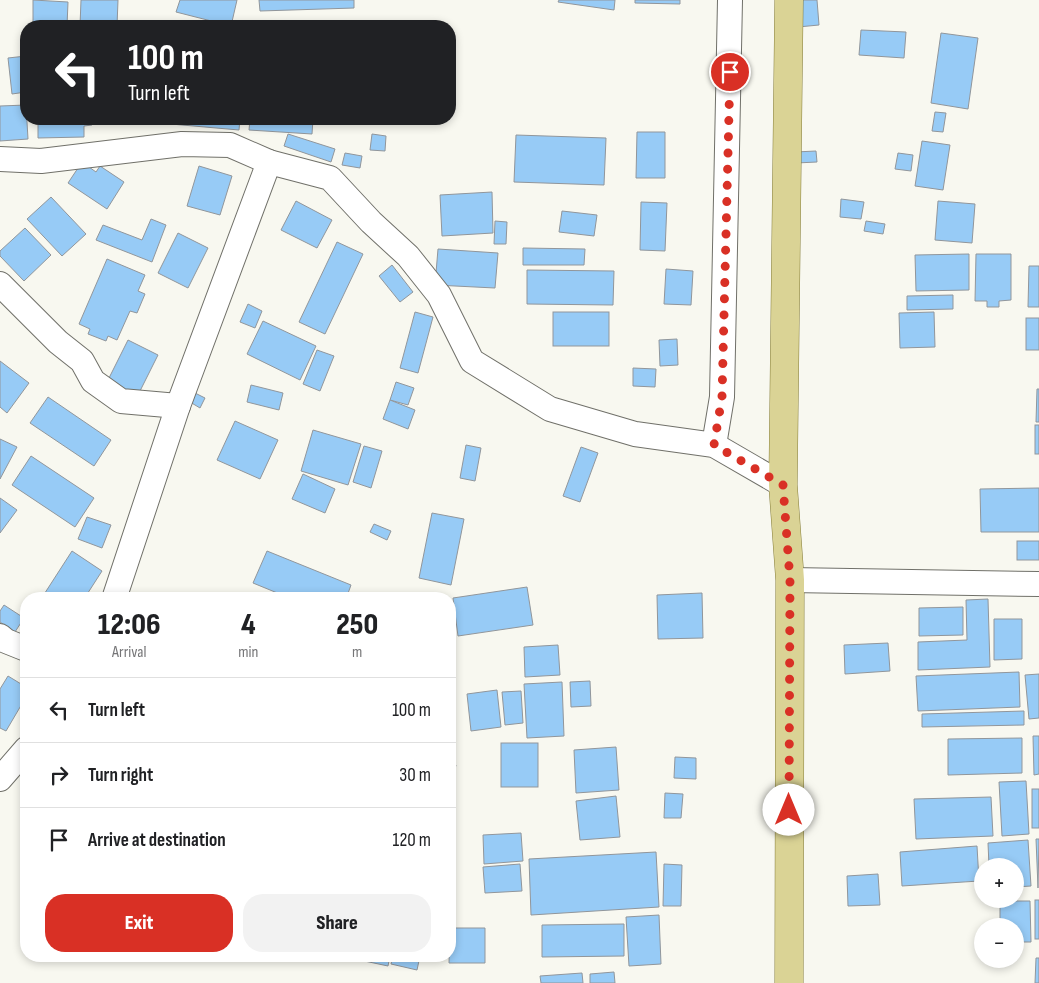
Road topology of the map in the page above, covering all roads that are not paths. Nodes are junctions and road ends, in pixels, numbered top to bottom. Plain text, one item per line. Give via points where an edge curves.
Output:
1 (730, 0) edge
2 (789, 0) edge
3 (0, 159) edge
4 (269, 162) junction
5 (0, 284) edge
6 (178, 406) junction
7 (714, 445) junction
8 (783, 485) junction
9 (790, 580) junction
10 (1039, 584) edge
11 (116, 592) edge
12 (0, 636) edge
13 (20, 647) edge
14 (20, 756) edge
15 (0, 779) edge
16 (789, 983) edge

1 - 7 street via 722,397
2 - 8 main road
3 - 4 street via 41,161 182,144 230,145
4 - 6 street
4 - 7 street via 330,178 413,262 439,296 472,361 550,409 635,434
5 - 6 street via 58,342 82,361 93,381 114,396 121,400
6 - 11 street
7 - 8 street
8 - 9 main road
9 - 10 street
9 - 16 main road
12 - 13 street
14 - 15 street

